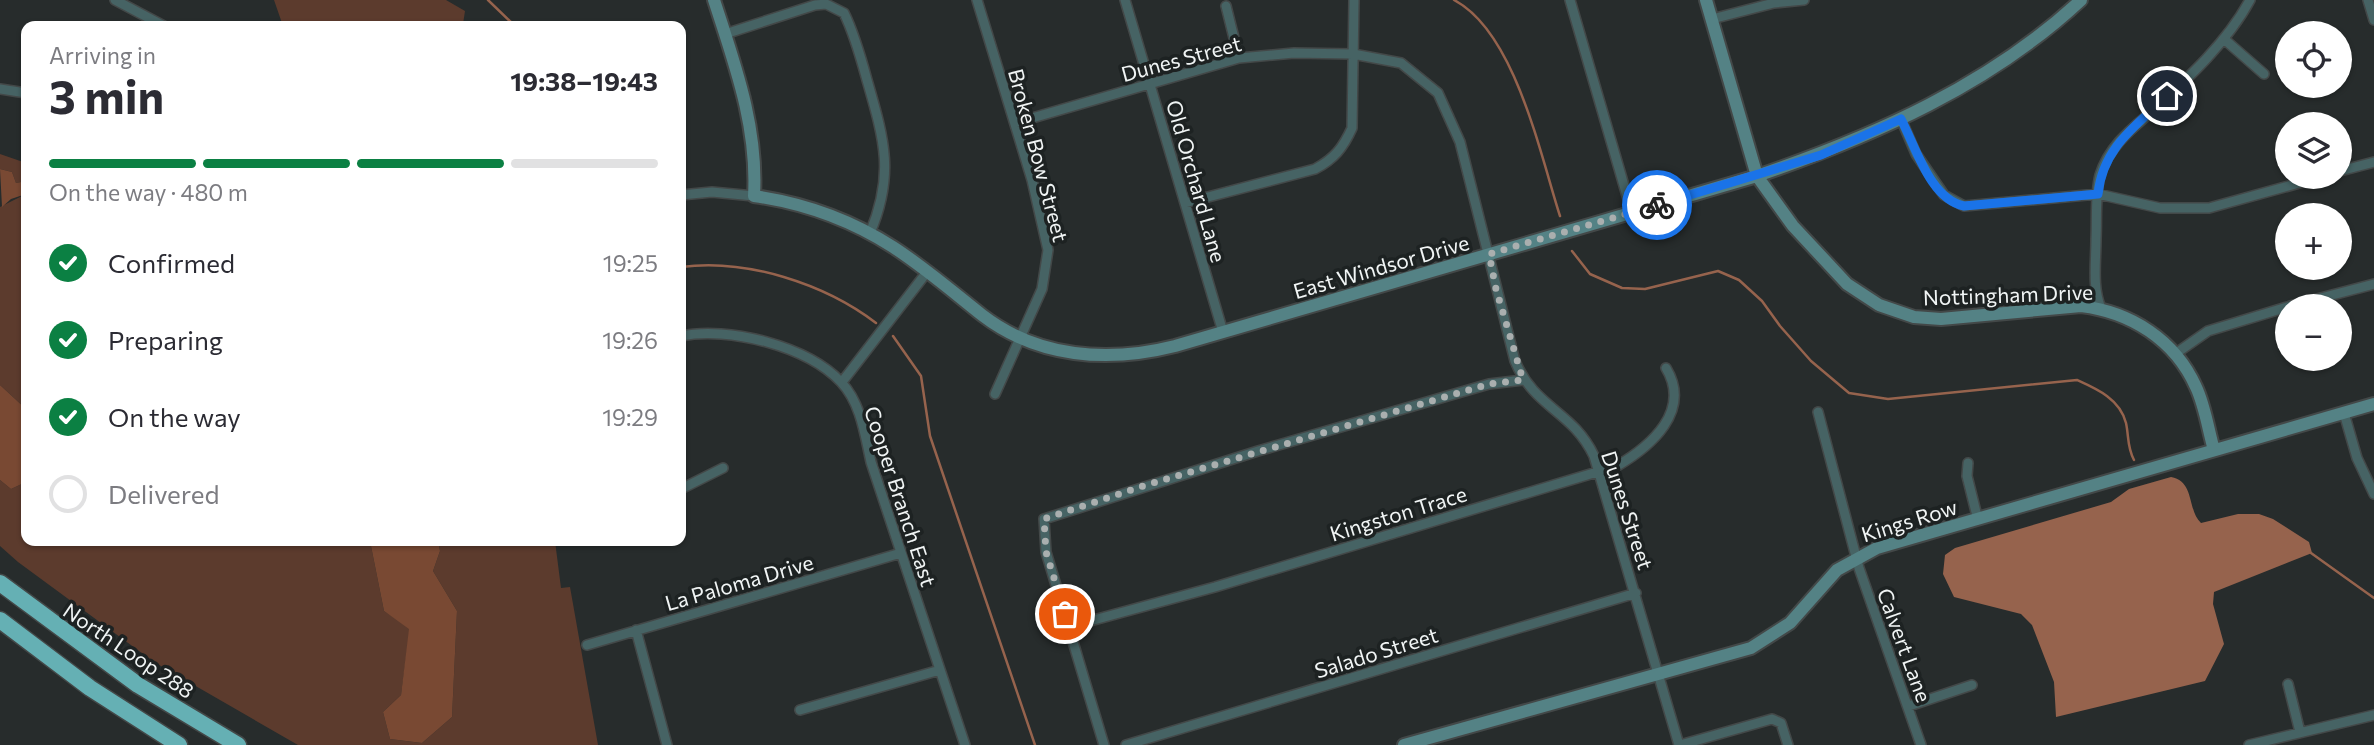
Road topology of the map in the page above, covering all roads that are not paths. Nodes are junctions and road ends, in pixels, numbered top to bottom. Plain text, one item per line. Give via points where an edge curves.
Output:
1 (115, 0) edge
2 (714, 0) edge
3 (977, 0) edge
4 (1125, 0) edge
5 (1570, 0) edge
6 (1706, 0) edge
7 (1804, 0) edge
8 (2081, 0) edge
9 (2250, 0) edge
10 (2368, 0) edge
11 (1353, 1) edge
12 (1226, 6) dead end
13 (1712, 19) junction
14 (2374, 20) edge
15 (155, 21) edge
16 (725, 34) junction
17 (2224, 39) junction
18 (1353, 54) junction
19 (1239, 58) junction
20 (2264, 74) dead end
21 (1150, 83) junction
22 (0, 89) edge
23 (21, 92) edge
24 (1901, 119) junction
25 (1015, 123) junction
26 (2374, 162) edge
27 (2352, 168) edge
28 (1758, 176) junction
29 (2278, 189) edge
30 (2098, 194) junction
31 (686, 195) edge
32 (754, 196) junction
33 (1185, 203) junction
34 (1632, 213) junction
35 (870, 233) junction
36 (1489, 254) junction
37 (927, 272) junction
38 (2374, 284) edge
39 (2337, 294) edge
40 (2101, 308) junction
41 (2275, 311) edge
42 (1223, 332) junction
43 (686, 336) edge
44 (1021, 338) junction
45 (2175, 354) junction
46 (1666, 368) dead end
47 (1523, 380) junction
48 (842, 383) junction
49 (995, 394) dead end
50 (2374, 404) edge
51 (1818, 412) dead end
52 (2344, 412) junction
53 (2214, 450) junction
54 (1968, 463) dead end
55 (723, 468) dead end
56 (1600, 472) junction
57 (686, 486) edge
58 (2374, 494) edge
59 (1978, 520) junction
60 (901, 552) junction
61 (1857, 556) junction
62 (0, 583) edge
63 (1636, 593) junction
64 (0, 620) edge
65 (1069, 627) junction
66 (636, 630) junction
67 (587, 645) dead end
68 (940, 670) junction
69 (1658, 672) junction
70 (2288, 684) dead end
71 (1972, 685) dead end
72 (1909, 706) junction
73 (800, 710) dead end
74 (2374, 715) edge
75 (2300, 732) junction
76 (179, 745) edge
77 (239, 745) edge
78 (667, 745) edge
79 (965, 745) edge
80 (1104, 745) edge
81 (1126, 745) edge
82 (1404, 745) edge
83 (1680, 745) edge
84 (1788, 745) edge
85 (1921, 745) edge
86 (2249, 745) edge

1 - 15 street
2 - 16 street
3 - 25 street, Broken Bow Street
4 - 21 street, Old Orchard Lane
5 - 34 street
6 - 13 street, Nottingham Drive
7 - 13 street
8 - 24 street, East Windsor Drive via 2002,62
9 - 17 street
10 - 14 street
11 - 18 street
12 - 19 street
13 - 28 street, Nottingham Drive
16 - 32 street via 750,121
16 - 35 street via 815,5 826,4 844,13 887,156 883,196
17 - 20 street
17 - 30 street via 2117,143 2100,177
18 - 19 street, Dunes Street
18 - 33 street via 1352,128 1344,147 1330,160 1315,169
18 - 36 street, Dunes Street via 1401,62 1438,93 1460,142
19 - 21 street, Dunes Street
21 - 25 street, Dunes Street
21 - 33 street, Old Orchard Lane
22 - 23 street
24 - 28 street, East Windsor Drive via 1821,155
24 - 30 street via 1916,154 1944,195 1956,204
25 - 44 street, Broken Bow Street via 1048,250 1042,289
26 - 27 street
28 - 34 street, East Windsor Drive
28 - 40 street, Nottingham Drive via 1793,226 1847,284 1899,313 1941,319
29 - 30 street via 2209,208 2160,208
30 - 40 street via 2096,296
31 - 32 street, East Windsor Drive
32 - 35 street, East Windsor Drive via 798,204
33 - 42 street, Old Orchard Lane
34 - 36 street, East Windsor Drive
35 - 37 street, East Windsor Drive
36 - 42 street, East Windsor Drive
36 - 47 street, Dunes Street
37 - 44 street, East Windsor Drive via 983,316
37 - 48 street
38 - 39 street
40 - 45 street, Nottingham Drive via 2134,320
41 - 45 street via 2208,331
42 - 44 street, East Windsor Drive via 1124,356 1061,351
43 - 48 street, Cooper Branch East via 717,333 776,345 813,362
44 - 49 street, Broken Bow Street
45 - 53 street, Nottingham Drive via 2197,389
46 - 56 street, Kingston Trace via 1672,378 1674,402 1666,424 1632,459
47 - 56 street, Dunes Street via 1541,401 1573,423 1587,441
47 - 65 street via 1489,384 1044,519 1046,552
48 - 60 street, Cooper Branch East via 862,421
50 - 52 street, Kings Row
51 - 61 street, Calvert Lane
52 - 53 street, Kings Row
52 - 58 street via 2357,458
53 - 59 street, Kings Row
54 - 59 street
55 - 57 street
56 - 63 street, Dunes Street
56 - 65 street, Kingston Trace
59 - 61 street, Kings Row
60 - 66 street, La Paloma Drive
60 - 68 street, Cooper Branch East
61 - 69 street, Kings Row via 1829,576 1794,619 1767,640
61 - 72 street, Calvert Lane
62 - 77 highway, North Loop 288 via 138,685
63 - 69 street, Dunes Street
63 - 81 street, Salado Street
64 - 76 highway via 90,688
65 - 80 street
66 - 67 street, La Paloma Drive
66 - 78 street
68 - 73 street
68 - 79 street, Cooper Branch East
69 - 82 street, Kings Row
69 - 83 street, Dunes Street
70 - 75 street
71 - 72 street
72 - 85 street, Calvert Lane
74 - 75 street
75 - 86 street
83 - 84 street via 1768,719 1779,720

